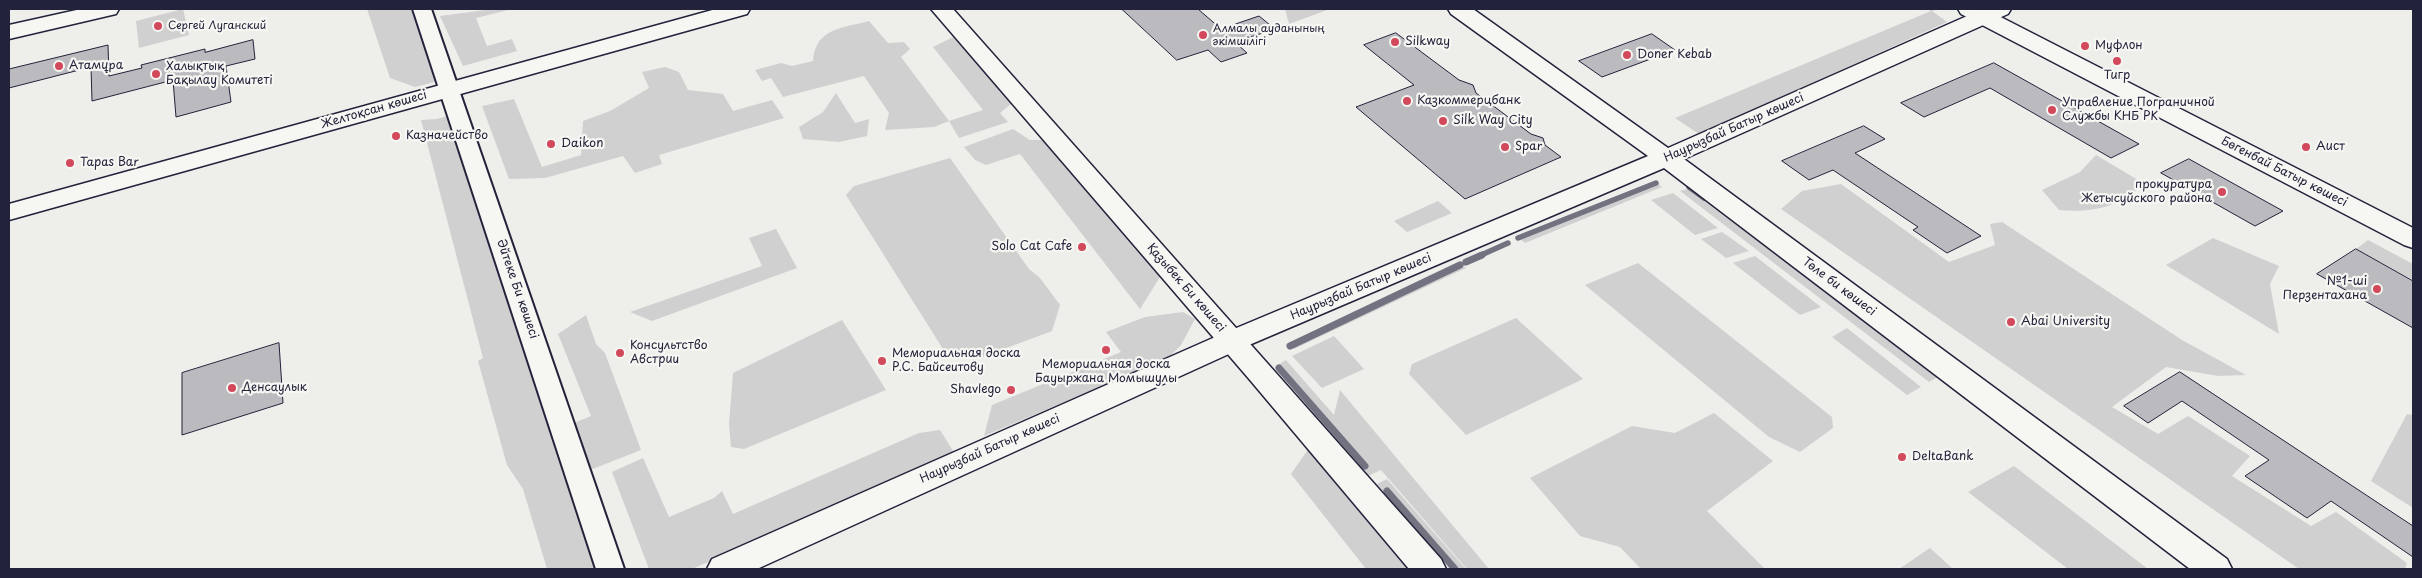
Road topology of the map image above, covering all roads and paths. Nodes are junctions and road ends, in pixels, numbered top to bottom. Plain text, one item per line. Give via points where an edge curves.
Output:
1 (108, 9) edge
2 (422, 9) edge
3 (739, 9) edge
4 (942, 9) edge
5 (1459, 9) edge
6 (1984, 11) edge
7 (9, 32) edge
8 (449, 89) junction
9 (1666, 158) junction
10 (9, 212) edge
11 (2413, 239) edge
12 (1232, 341) junction
13 (610, 569) edge
14 (724, 569) edge
15 (1429, 569) edge
16 (2215, 569) edge

1 - 7 main road
2 - 8 street, Әйтеке Би көшесі
3 - 8 main road, Желтоқсан көшесі
4 - 12 main road, Қазыбек Би көшесі
5 - 9 main road, Төле би көшесі
6 - 9 main road, Наурызбай Батыр көшесі
6 - 11 main road, Бөгенбай Батыр көшесі
8 - 10 main road, Желтоқсан көшесі
8 - 13 street, Әйтеке Би көшесі
9 - 12 main road, Наурызбай Батыр көшесі
9 - 16 main road, Төле би көшесі
12 - 14 main road, Наурызбай Батыр көшесі
12 - 15 main road, Қазыбек Би көшесі

